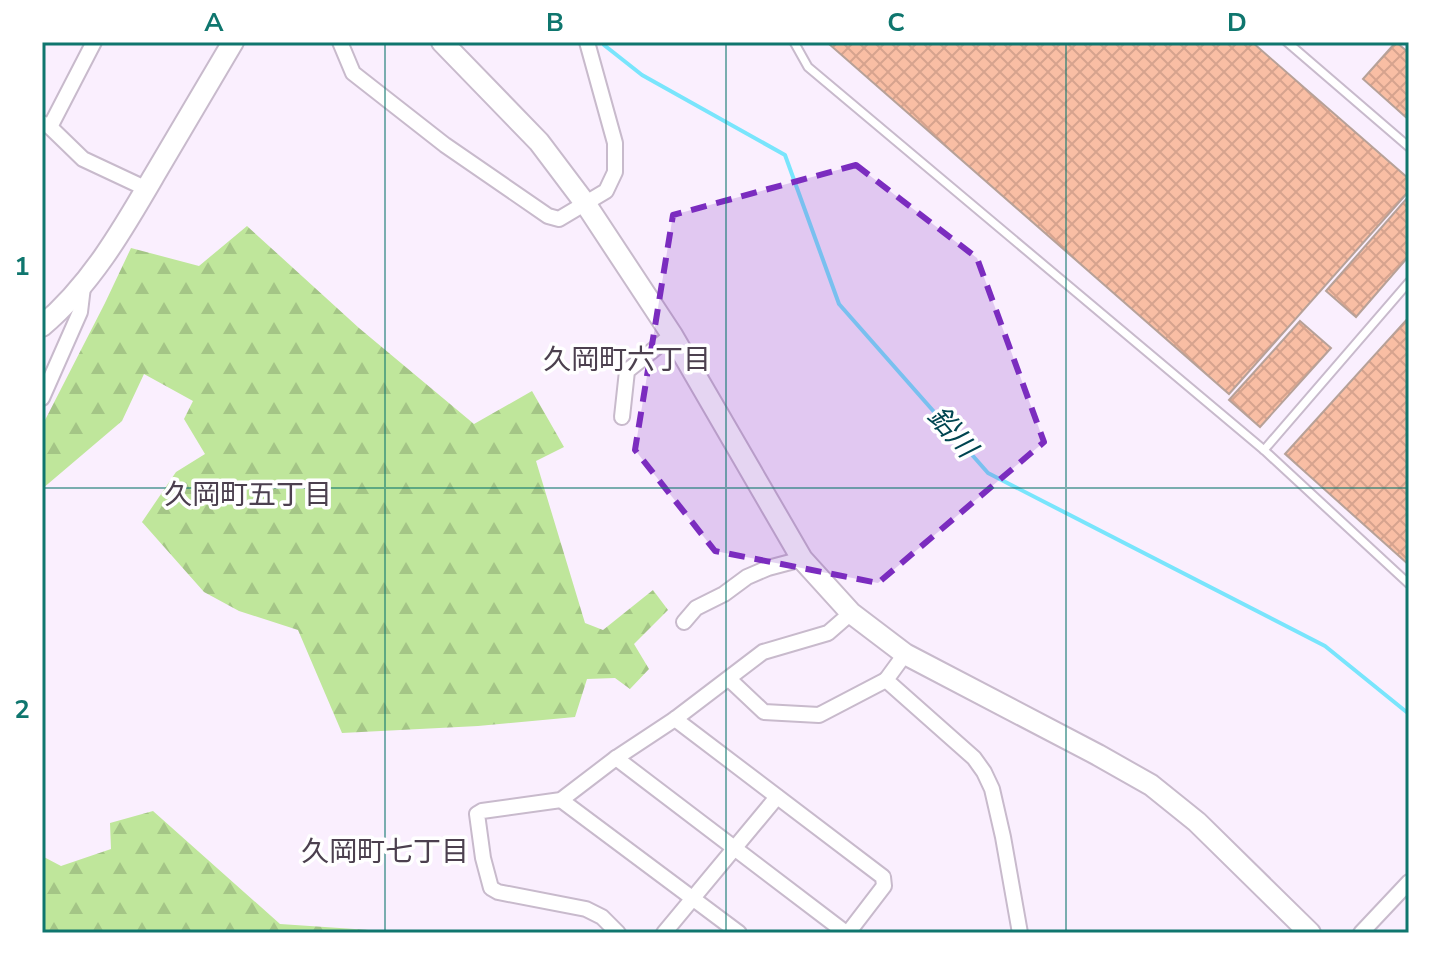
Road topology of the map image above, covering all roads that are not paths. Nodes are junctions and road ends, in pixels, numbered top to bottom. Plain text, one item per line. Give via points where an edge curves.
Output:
1 (94, 42) edge
2 (233, 42) edge
3 (340, 42) edge
4 (442, 42) edge
5 (587, 42) edge
6 (794, 42) edge
7 (1287, 42) edge
8 (46, 125) edge
9 (1409, 147) edge
10 (147, 189) junction
11 (585, 203) junction
12 (1409, 282) edge
13 (83, 287) junction
14 (42, 326) edge
15 (672, 335) junction
16 (42, 398) edge
17 (622, 417) dead end
18 (1264, 450) junction
19 (802, 559) junction
20 (1409, 584) edge
21 (851, 613) junction
22 (684, 622) dead end
23 (905, 654) junction
24 (729, 679) junction
25 (886, 680) junction
26 (675, 719) junction
27 (616, 758) junction
28 (777, 797) junction
29 (561, 800) junction
30 (734, 847) junction
31 (1409, 882) edge
32 (693, 899) junction
33 (618, 933) edge
34 (664, 933) edge
35 (739, 933) edge
36 (847, 933) edge
37 (1020, 933) edge
38 (1310, 933) edge
39 (1361, 933) edge

1 - 8 street
2 - 10 street
3 - 11 street via 353,73 548,216 559,219
4 - 11 street via 539,142
5 - 11 street via 615,143 615,172 606,191
6 - 18 lane via 808,67
7 - 9 lane
8 - 10 street via 83,159
10 - 13 street
11 - 15 street
12 - 18 lane
13 - 14 street
13 - 16 street via 80,312
15 - 17 street via 627,371
15 - 19 street
18 - 20 lane
19 - 21 street
19 - 22 street via 747,577 696,608
21 - 23 street
21 - 24 street via 828,633 763,652
23 - 25 street
23 - 38 street via 1151,785 1197,822
24 - 25 street via 764,712 819,715
24 - 26 street
25 - 37 street via 984,772 992,789
26 - 27 street
26 - 28 street
27 - 29 street
27 - 30 street
28 - 30 street
28 - 36 street via 883,877 884,886
29 - 32 street
29 - 33 street via 477,814 491,888 586,909
30 - 32 street
30 - 36 street
31 - 39 street
32 - 34 street
32 - 35 street

